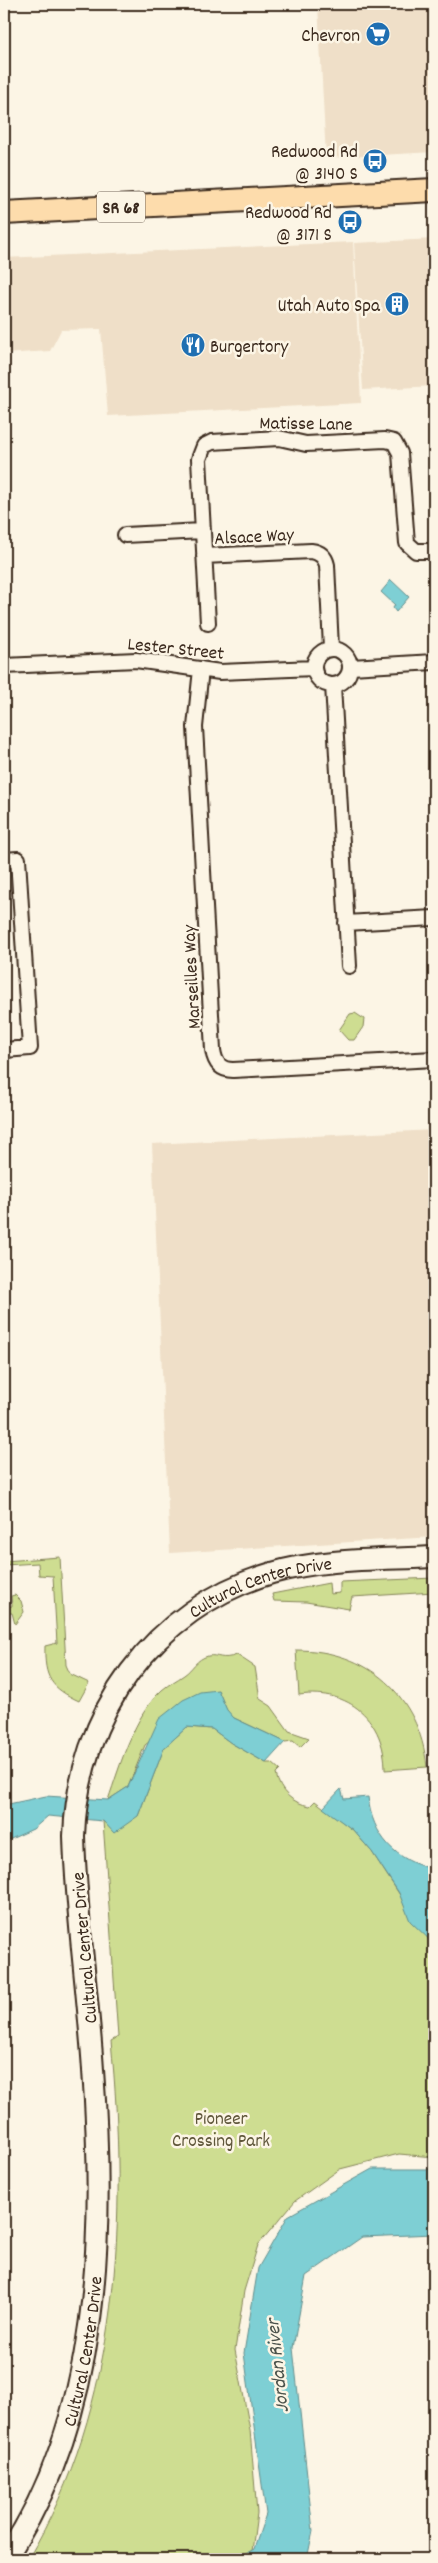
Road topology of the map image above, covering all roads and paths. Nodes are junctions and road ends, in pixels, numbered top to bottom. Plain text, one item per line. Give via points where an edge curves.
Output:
1 (434, 190) edge
2 (4, 213) edge
3 (204, 446) joint
4 (202, 531) junction
5 (125, 535) dead end
6 (434, 551) edge
7 (204, 556) junction
8 (208, 623) dead end
9 (331, 648) junction
10 (434, 662) edge
11 (4, 666) edge
12 (351, 666) junction
13 (314, 668) junction
14 (201, 669) junction
15 (333, 685) junction
16 (4, 860) edge
17 (434, 918) edge
18 (346, 923) junction
19 (349, 966) dead end
20 (4, 1050) edge
21 (434, 1059) edge
22 (434, 1557) edge
23 (5, 2559) edge

1 - 2 main road, SR 68
3 - 4 street, Alsace Way via 198,459
3 - 6 street, Matisse Lane via 217,441 276,438 306,444 394,442 400,453 408,543 416,551
4 - 5 street
4 - 7 street, Alsace Way
7 - 8 street
7 - 9 street, Alsace Way via 319,553 326,565
9 - 12 street via 343,651
9 - 13 street via 317,657
10 - 12 street
11 - 14 street, Lester Street via 136,660
12 - 15 street via 348,677
13 - 14 street, Lester Street via 237,672
13 - 15 street via 323,682
14 - 21 street, Marseilles Way via 195,727 212,1040 216,1061 223,1068 233,1070
15 - 18 street
16 - 20 street via 18,860 30,1048
17 - 18 street
18 - 19 street
22 - 23 street, Cultural Center Drive via 296,1567 249,1581 194,1611 144,1654 113,1696 100,1721 87,1753 75,1819 75,1862 97,2148 93,2284 85,2351 70,2414 37,2503

